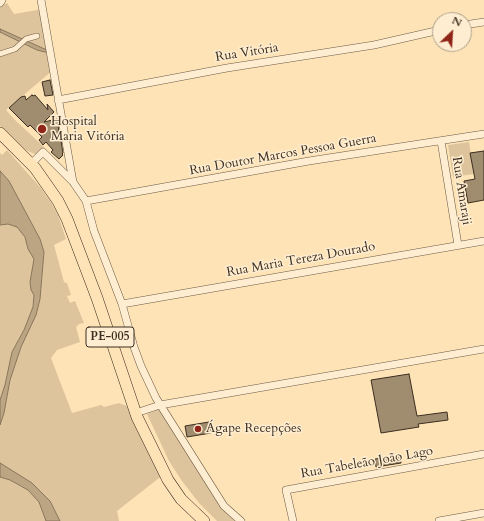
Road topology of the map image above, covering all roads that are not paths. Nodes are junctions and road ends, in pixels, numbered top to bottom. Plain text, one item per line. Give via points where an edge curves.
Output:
1 (2, 0) edge
2 (41, 0) edge
3 (0, 3) edge
4 (484, 22) edge
5 (472, 24) edge
6 (432, 32) edge
7 (47, 34) junction
8 (0, 54) edge
9 (58, 100) junction
10 (0, 133) edge
11 (484, 134) edge
12 (441, 141) junction
13 (31, 164) junction
14 (73, 182) junction
15 (86, 201) junction
16 (484, 241) edge
17 (458, 245) junction
18 (122, 304) junction
19 (484, 348) edge
20 (160, 405) junction
21 (136, 413) junction
22 (484, 454) edge
23 (484, 513) edge
24 (204, 521) edge
25 (241, 521) edge
26 (293, 521) edge
27 (439, 521) edge

1 - 3 street
2 - 7 street
4 - 5 street
6 - 9 street, Rua Vitória via 374,45 228,68
7 - 8 street via 26,38 15,49
7 - 9 street
9 - 14 street
10 - 13 main road, PE-005
11 - 12 street, Rua Doutor Marcos Pessoa Guerra
12 - 15 street, Rua Doutor Marcos Pessoa Guerra via 309,161
12 - 17 street, Rua Amaraji
13 - 14 street via 43,152
13 - 21 main road, PE-005 via 47,184 67,219
14 - 15 street
15 - 18 street via 94,231
16 - 17 street, Rua Maria Tereza Dourado
17 - 18 street, Rua Maria Tereza Dourado
18 - 20 street via 141,366
19 - 20 street
20 - 21 street
20 - 25 street via 224,506
21 - 24 main road, PE-005 via 168,480 181,498
22 - 26 street, Rua Tabeleão João Lago via 286,490
23 - 27 street

